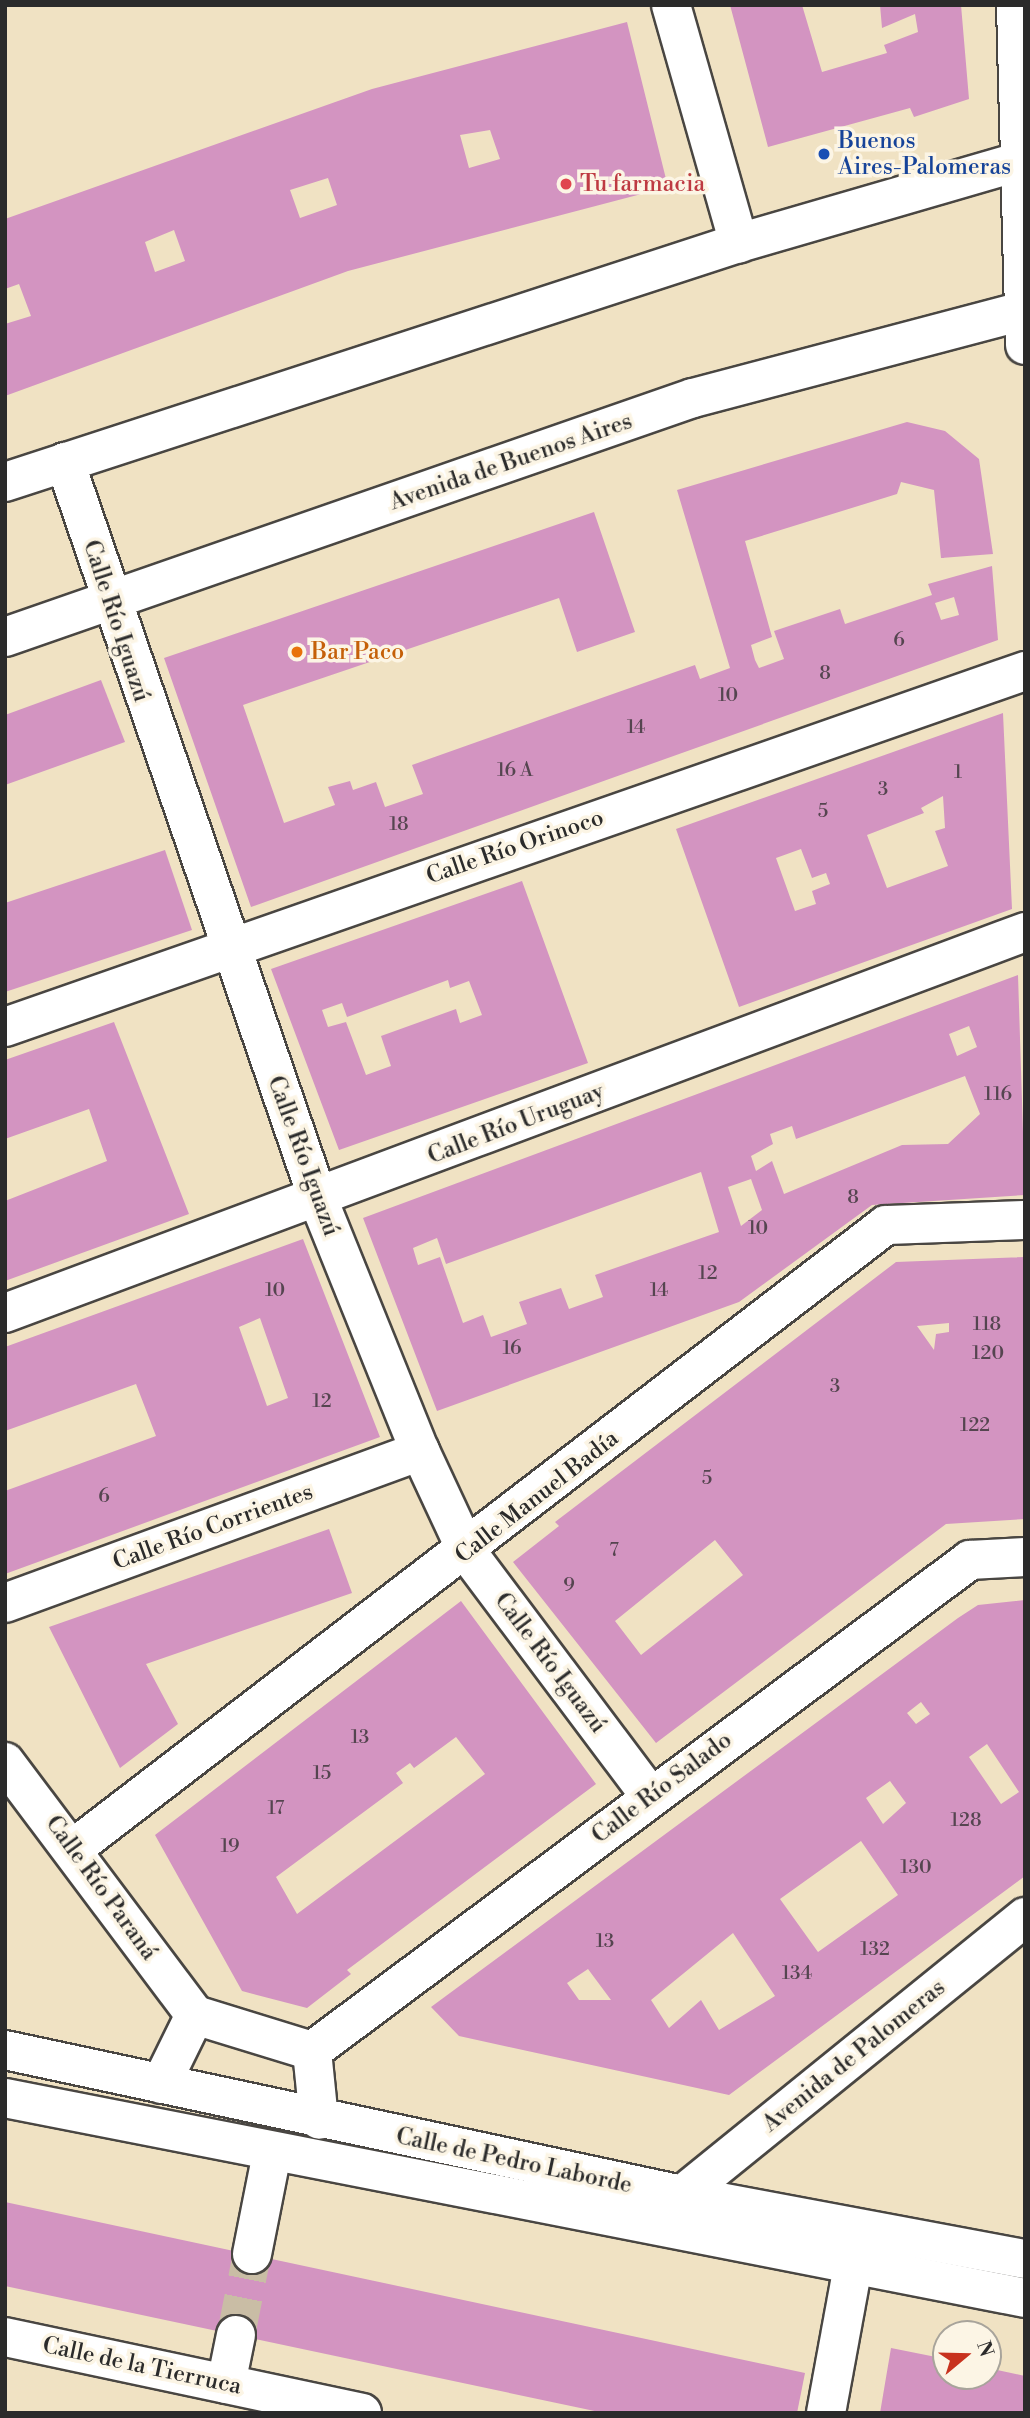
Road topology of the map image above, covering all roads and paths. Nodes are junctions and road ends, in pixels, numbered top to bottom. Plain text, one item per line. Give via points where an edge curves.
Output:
1 (671, 5) edge
2 (1016, 5) edge
3 (1021, 161) edge
4 (739, 243) junction
5 (1024, 322) edge
6 (65, 462) junction
7 (5, 482) edge
8 (109, 603) junction
9 (5, 637) edge
10 (1025, 671) edge
11 (1025, 932) edge
12 (227, 947) junction
13 (5, 1027) edge
14 (318, 1199) junction
15 (1025, 1220) edge
16 (5, 1313) edge
17 (420, 1451) junction
18 (467, 1552) junction
19 (1025, 1558) edge
20 (5, 1603) edge
21 (5, 1762) edge
22 (650, 1796) junction
23 (74, 1848) junction
24 (1025, 1917) edge
25 (195, 2015) junction
26 (5, 2050) edge
27 (312, 2051) junction
28 (161, 2084) junction
29 (5, 2098) edge
30 (319, 2120) junction
31 (272, 2153) junction
32 (682, 2195) junction
33 (252, 2254) tunnel mouth
34 (1025, 2259) edge
35 (853, 2266) junction
36 (1025, 2298) edge
37 (236, 2335) tunnel mouth
38 (5, 2336) edge
39 (226, 2384) junction
40 (362, 2413) edge
41 (826, 2413) edge

1 - 4 street
2 - 3 street
3 - 4 street
3 - 5 street
4 - 6 street
5 - 8 street, Avenida de Buenos Aires via 693,398
6 - 7 street
6 - 8 street, Calle Río Iguazú
8 - 9 street, Avenida de Buenos Aires
8 - 12 street, Calle Río Iguazú
10 - 12 street, Calle Río Orinoco
11 - 14 street, Calle Río Uruguay
12 - 13 street, Calle Río Orinoco
12 - 14 street, Calle Río Iguazú
14 - 16 street, Calle Río Uruguay
14 - 17 street, Calle Río Iguazú
15 - 18 street, Calle Manuel Badía via 886,1225
17 - 18 street, Calle Río Iguazú
17 - 20 street, Calle Río Corrientes
18 - 22 street, Calle Río Iguazú
18 - 23 street, Calle Manuel Badía
19 - 22 street, Calle Río Salado via 970,1560
21 - 23 street, Calle Río Paraná
22 - 27 street, Calle Río Salado
23 - 25 street, Calle Río Paraná
24 - 32 street, Avenida de Palomeras
25 - 27 street
25 - 28 street
26 - 28 street, Calle de Pedro Laborde
27 - 30 street
28 - 30 street, Calle de Pedro Laborde
29 - 31 street, Calle de Pedro Laborde
30 - 32 street, Calle de Pedro Laborde
31 - 33 street
31 - 35 street, Calle de Pedro Laborde
32 - 34 street, Calle de Pedro Laborde
35 - 36 street, Calle de Pedro Laborde
35 - 41 street
37 - 39 street
38 - 39 street, Calle de la Tierruca
39 - 40 street, Calle de la Tierruca

